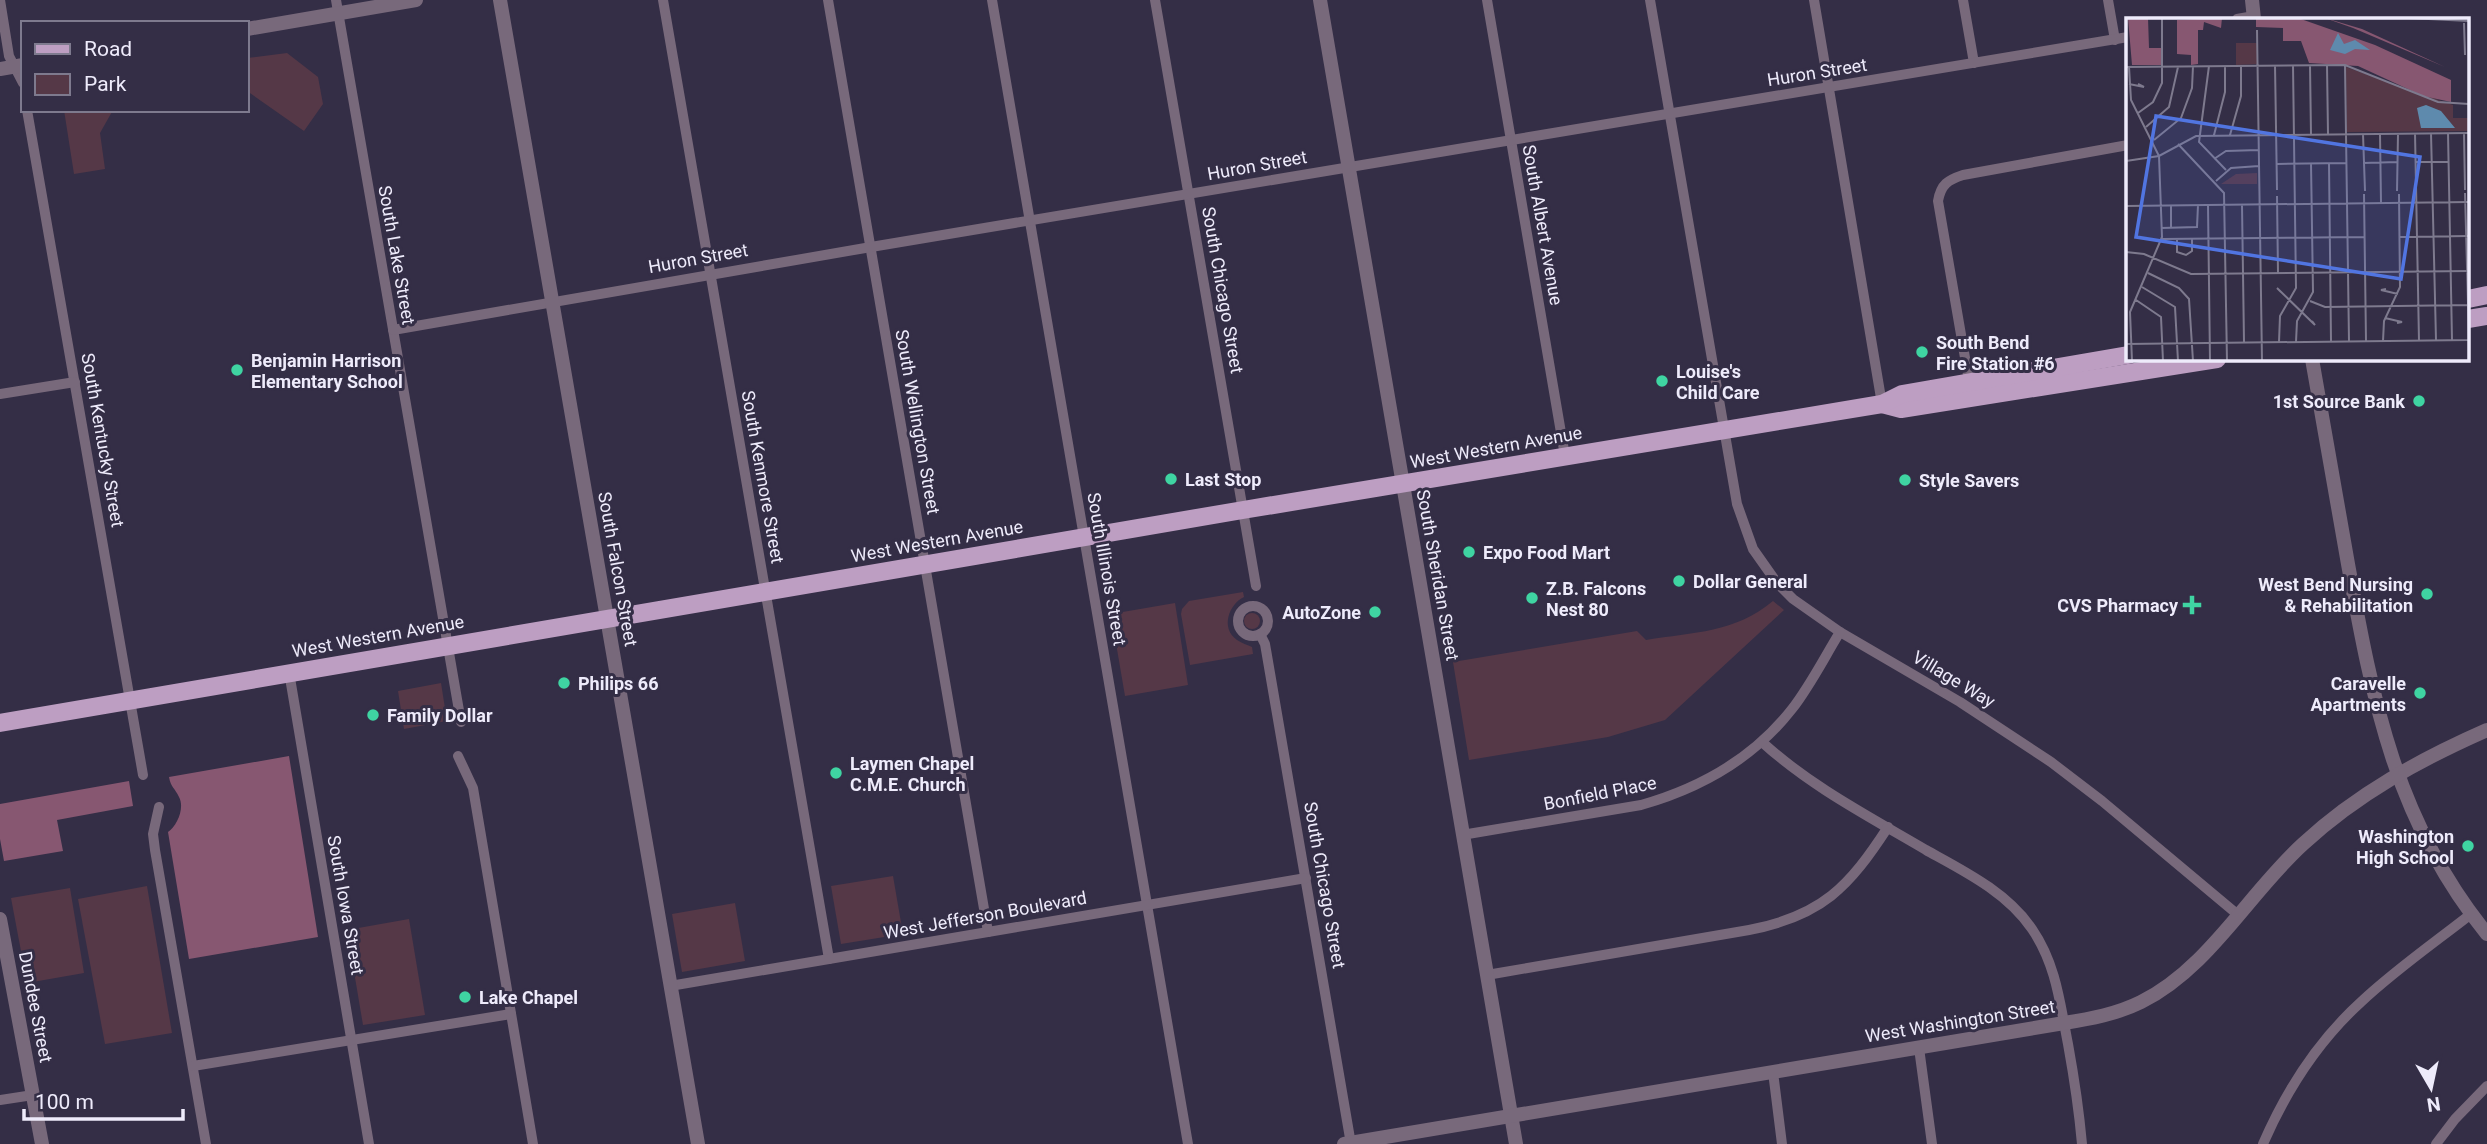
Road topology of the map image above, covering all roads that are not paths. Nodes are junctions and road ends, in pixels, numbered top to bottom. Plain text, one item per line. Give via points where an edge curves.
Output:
1 (1, 0) edge
2 (416, 0) edge
3 (500, 0) edge
4 (663, 0) edge
5 (828, 0) edge
6 (992, 0) edge
7 (1155, 0) edge
8 (1320, 0) edge
9 (1487, 0) edge
10 (1650, 0) edge
11 (1814, 0) edge
12 (1963, 0) edge
13 (2108, 0) edge
14 (2252, 0) edge
15 (337, 7) edge
16 (2254, 18) edge
17 (248, 29) edge
18 (2126, 37) edge
19 (2115, 40) junction
20 (1974, 63) junction
21 (19, 66) edge
22 (0, 69) edge
23 (1829, 88) junction
24 (27, 112) edge
25 (1669, 113) junction
26 (1511, 140) junction
27 (2126, 145) edge
28 (1348, 167) junction
29 (1189, 195) junction
30 (1029, 220) junction
31 (871, 247) junction
32 (711, 274) junction
33 (552, 301) junction
34 (393, 330) junction
35 (2126, 355) edge
36 (2211, 360) edge
37 (2312, 360) edge
38 (1969, 381) junction
39 (75, 382) junction
40 (0, 394) edge
41 (1882, 404) junction
42 (1723, 430) junction
43 (1565, 456) junction
44 (1403, 484) junction
45 (1243, 510) junction
46 (1084, 537) junction
47 (925, 564) junction
48 (1256, 586) dead end
49 (765, 591) junction
50 (607, 618) junction
51 (1840, 632) junction
52 (1260, 634) dead end
53 (447, 645) junction
54 (289, 673) junction
55 (130, 701) junction
56 (461, 722) dead end
57 (0, 723) edge
58 (2487, 730) edge
59 (1762, 742) junction
60 (458, 756) dead end
61 (143, 775) dead end
62 (2397, 775) junction
63 (159, 807) dead end
64 (1888, 827) junction
65 (1462, 835) junction
66 (1306, 878) junction
67 (1147, 905) junction
68 (2471, 914) junction
69 (2237, 915) junction
70 (0, 919) edge
71 (988, 932) junction
72 (2487, 934) edge
73 (828, 959) junction
74 (1487, 975) junction
75 (670, 986) junction
76 (511, 1014) junction
77 (2064, 1023) junction
78 (352, 1041) junction
79 (1919, 1048) junction
80 (193, 1066) junction
81 (1773, 1072) junction
82 (2487, 1086) edge
83 (33, 1095) junction
84 (0, 1101) edge
85 (1511, 1115) junction
86 (42, 1144) edge
87 (206, 1144) edge
88 (369, 1144) edge
89 (533, 1144) edge
90 (698, 1144) edge
91 (1188, 1144) edge
92 (1348, 1144) edge
93 (1516, 1144) edge
94 (1783, 1144) edge
95 (1932, 1144) edge
96 (2082, 1144) edge
97 (2263, 1144) edge
98 (2436, 1144) edge

1 - 21 street via 9,56
2 - 15 street
3 - 33 street, South Falcon Street
4 - 32 street, South Kenmore Street
5 - 31 street, South Wellington Street
6 - 30 street, South Illinois Street
7 - 29 street, South Chicago Street
8 - 28 street, South Sheridan Street
9 - 26 street, South Albert Avenue
10 - 25 street, Village Way
11 - 23 street
12 - 20 street
13 - 19 street
14 - 16 street
15 - 17 street
15 - 34 street, South Lake Street
18 - 19 street, Huron Street
19 - 20 street, Huron Street
20 - 23 street, Huron Street
21 - 22 street
23 - 25 street, Huron Street
23 - 41 street
24 - 39 street, South Kentucky Street
25 - 26 street, Huron Street
25 - 42 street, Village Way
26 - 28 street, Huron Street
26 - 43 street, South Albert Avenue
27 - 38 street via 1963,175 1940,188 1938,201
28 - 29 street, Huron Street
28 - 44 street, South Sheridan Street
29 - 30 street, Huron Street
29 - 45 street, South Chicago Street
30 - 31 street, Huron Street
30 - 46 street, South Illinois Street
31 - 32 street, Huron Street
31 - 47 street, South Wellington Street
32 - 33 street, Huron Street
32 - 49 street, South Kenmore Street
33 - 34 street, Huron Street
33 - 50 street, South Falcon Street
34 - 53 street, South Lake Street
35 - 38 main road, West Western Avenue
36 - 41 main road, West Western Avenue via 1901,410
37 - 62 street via 2366,663
38 - 41 main road, West Western Avenue via 1902,394
39 - 40 street
39 - 55 street, South Kentucky Street
41 - 42 main road, West Western Avenue
42 - 43 main road, West Western Avenue
42 - 51 street, Village Way via 1737,505 1753,549 1793,599
43 - 44 main road, West Western Avenue
44 - 45 main road, West Western Avenue
44 - 65 street, South Sheridan Street
45 - 46 main road, West Western Avenue
45 - 48 street, South Chicago Street
46 - 47 main road, West Western Avenue
46 - 67 street, South Illinois Street
47 - 49 main road, West Western Avenue
47 - 71 street, South Wellington Street
49 - 50 main road, West Western Avenue
49 - 73 street, South Kenmore Street
50 - 53 main road, West Western Avenue
50 - 75 street, South Falcon Street
51 - 59 street, Bonfield Place via 1793,708
51 - 69 street, Village Way via 2051,762
52 - 66 street, South Chicago Street
53 - 54 main road, West Western Avenue
53 - 56 street, South Lake Street
54 - 55 main road, West Western Avenue
54 - 78 street, South Iowa Street
55 - 57 main road, West Western Avenue
55 - 61 street, South Kentucky Street
58 - 62 street, West Washington Street
59 - 64 street via 1797,772
59 - 65 street, Bonfield Place via 1723,772 1669,797
60 - 76 street via 473,788
62 - 68 street via 2435,858
62 - 69 street, West Washington Street via 2344,809 2305,842
63 - 80 street via 153,834
64 - 74 street via 1857,873 1808,911 1788,920
64 - 77 street via 1978,880 2031,927 2051,963
65 - 74 street, South Sheridan Street
66 - 67 street, West Jefferson Boulevard
66 - 92 street, South Chicago Street
67 - 71 street, West Jefferson Boulevard
67 - 91 street, South Illinois Street
68 - 72 street
68 - 97 street via 2375,989 2333,1031 2285,1098
69 - 77 street, West Washington Street via 2199,959 2164,989 2118,1012
70 - 83 street, Dundee Street
71 - 73 street, West Jefferson Boulevard
73 - 75 street, West Jefferson Boulevard
74 - 85 street, South Sheridan Street
75 - 90 street, South Falcon Street
76 - 78 street
76 - 89 street
77 - 79 street, West Washington Street
77 - 96 street
78 - 80 street
78 - 88 street, South Iowa Street
79 - 81 street, West Washington Street
79 - 95 street
80 - 87 street
81 - 85 street, West Washington Street
81 - 94 street
82 - 98 street
83 - 84 street
83 - 86 street, Dundee Street
85 - 92 street, West Washington Street
85 - 93 street, South Sheridan Street

